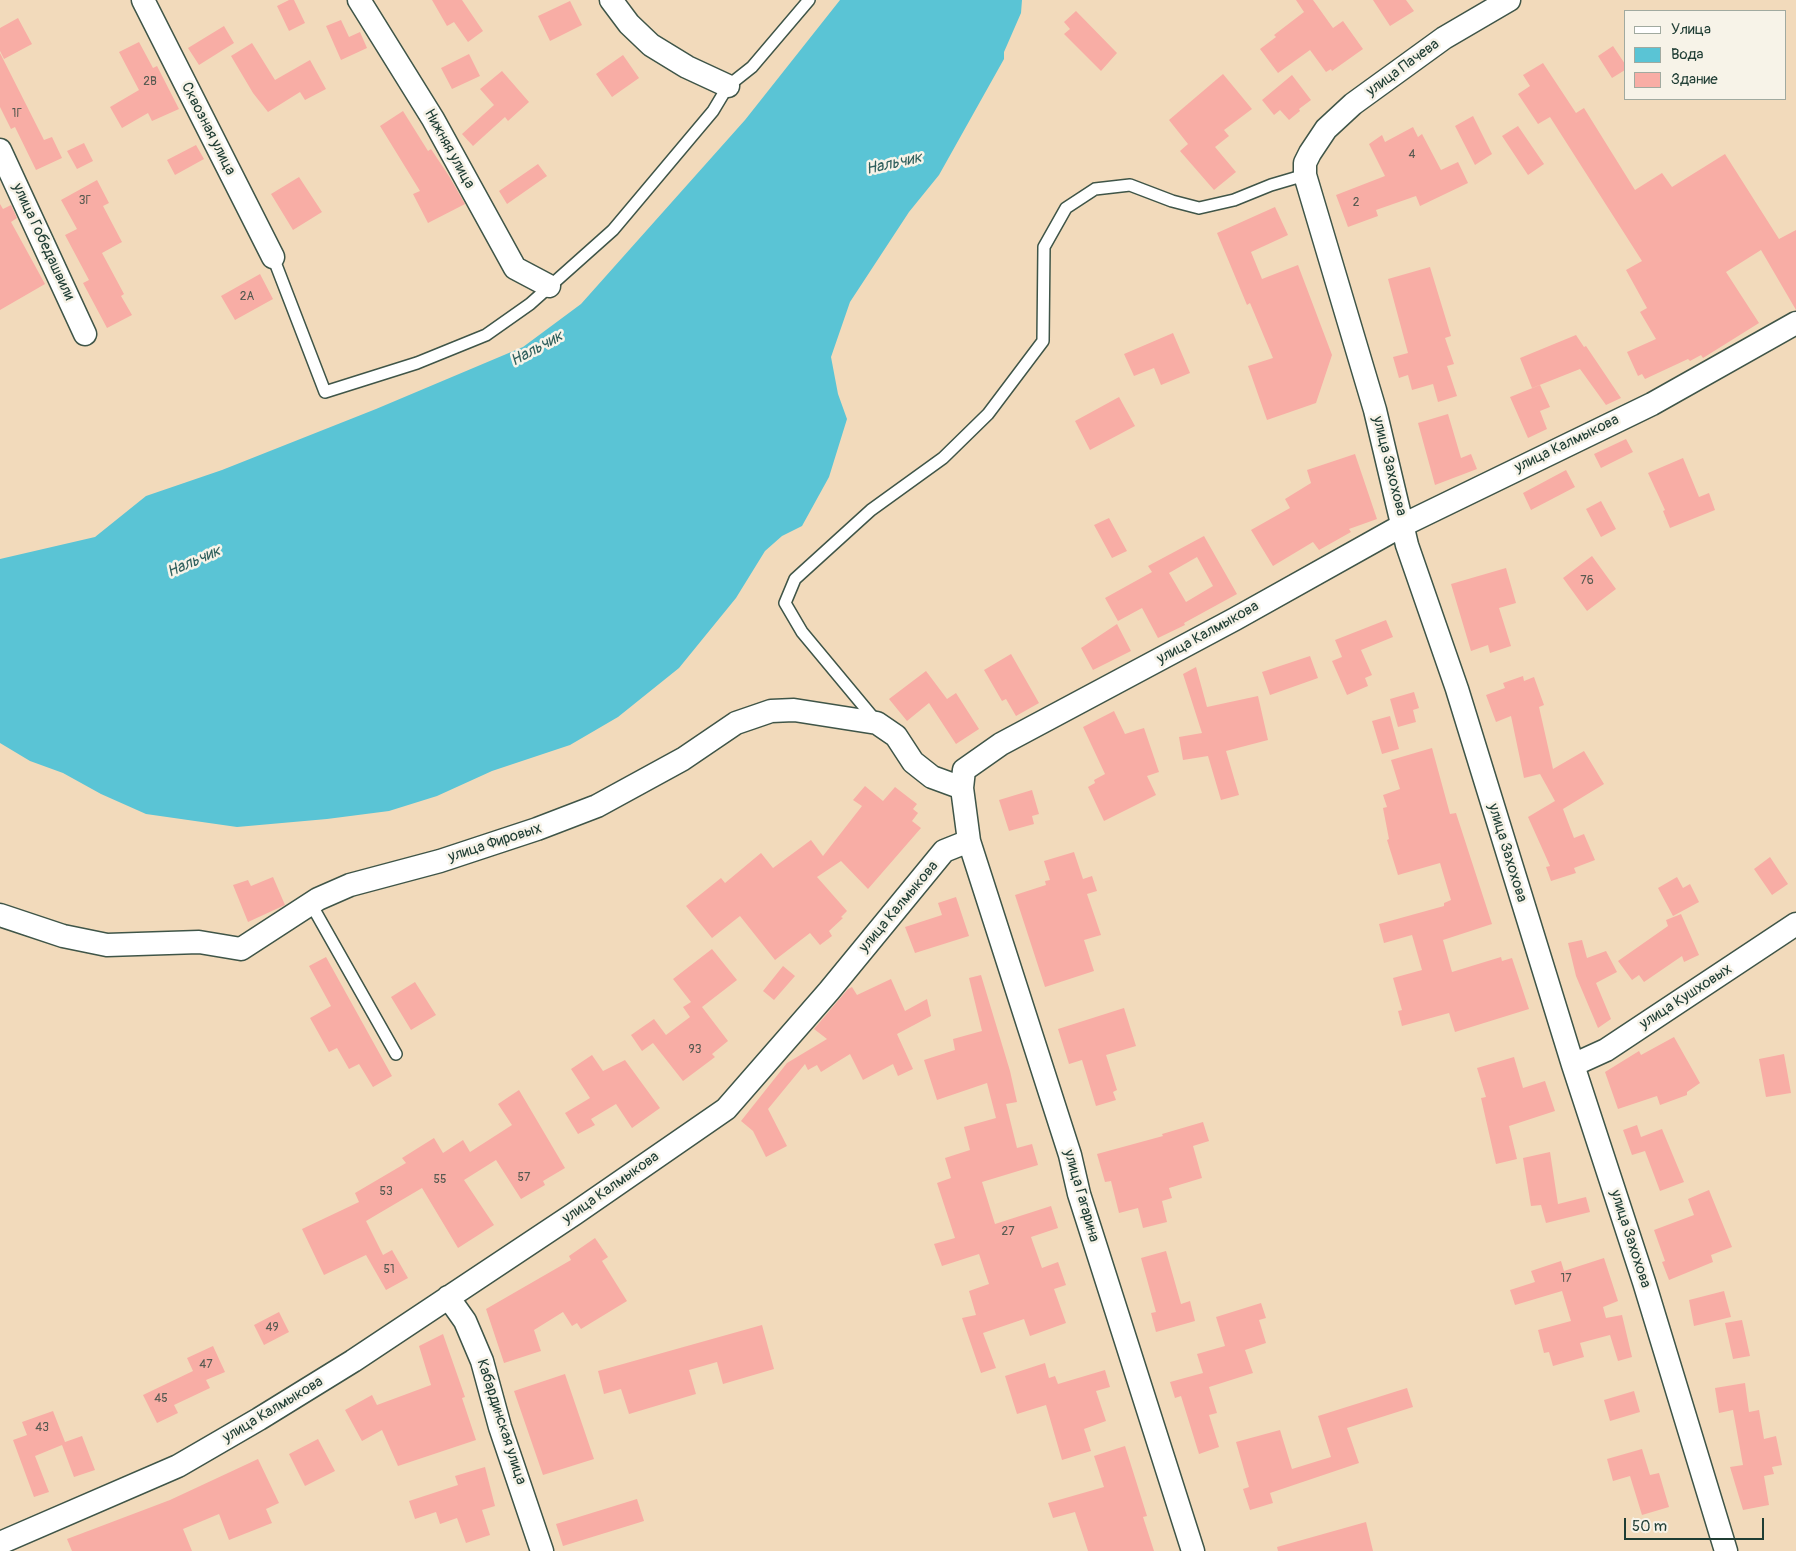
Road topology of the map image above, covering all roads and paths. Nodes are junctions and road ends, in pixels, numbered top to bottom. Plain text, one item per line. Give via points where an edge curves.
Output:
1 (143, 0) edge
2 (359, 0) edge
3 (611, 0) edge
4 (809, 0) edge
5 (1509, 0) edge
6 (728, 86) junction
7 (0, 150) edge
8 (1310, 153) joint
9 (1305, 175) junction
10 (273, 257) joint
11 (549, 286) junction
12 (1796, 323) edge
13 (85, 334) dead end
14 (1403, 525) junction
15 (877, 723) junction
16 (962, 788) junction
17 (969, 841) junction
18 (312, 904) junction
19 (0, 915) edge
20 (1796, 924) edge
21 (396, 1054) dead end
22 (1572, 1065) junction
23 (448, 1297) junction
24 (0, 1543) edge
25 (542, 1551) edge
26 (1193, 1551) edge
27 (1726, 1551) edge

1 - 10 street, Сквозная улица
2 - 11 street, Нижняя улица via 433,119 515,268
3 - 6 street via 629,24 651,44 687,67
4 - 6 lane via 752,66
5 - 8 street, улица Пачева via 1444,38 1353,104 1326,129
6 - 11 lane via 713,110 613,230
7 - 13 street, улица Гобедашвили
8 - 9 street, улица Захохова via 1305,163
9 - 14 street, улица Захохова via 1375,410
9 - 15 lane via 1234,200 1199,208 1130,185 1095,189 1066,208 1044,246 1042,341 988,414 943,458 871,510 795,579 785,603 802,632
10 - 11 lane via 325,392 418,363 486,334 530,304
12 - 14 street, улица Калмыкова via 1652,404
14 - 16 street, улица Калмыкова via 980,757 964,770
14 - 22 street, улица Захохова via 1457,689
15 - 16 street, улица Фировых via 896,736 913,762 932,777
15 - 18 street, улица Фировых via 794,710 771,711 736,723 683,759 597,806 448,858 350,885
16 - 17 street, улица Калмыкова
17 - 23 street, улица Калмыкова via 944,851 829,991 726,1109
17 - 26 street, улица Гагарина
18 - 19 street, улица Фировых via 241,950 199,942 107,945 63,936
18 - 21 lane
20 - 22 street, улица Кушховых via 1606,1050
22 - 27 street, улица Захохова via 1644,1282
23 - 24 street, улица Калмыкова via 353,1362 178,1466
23 - 25 street, Кабардинская улица via 465,1321 482,1360 500,1427

